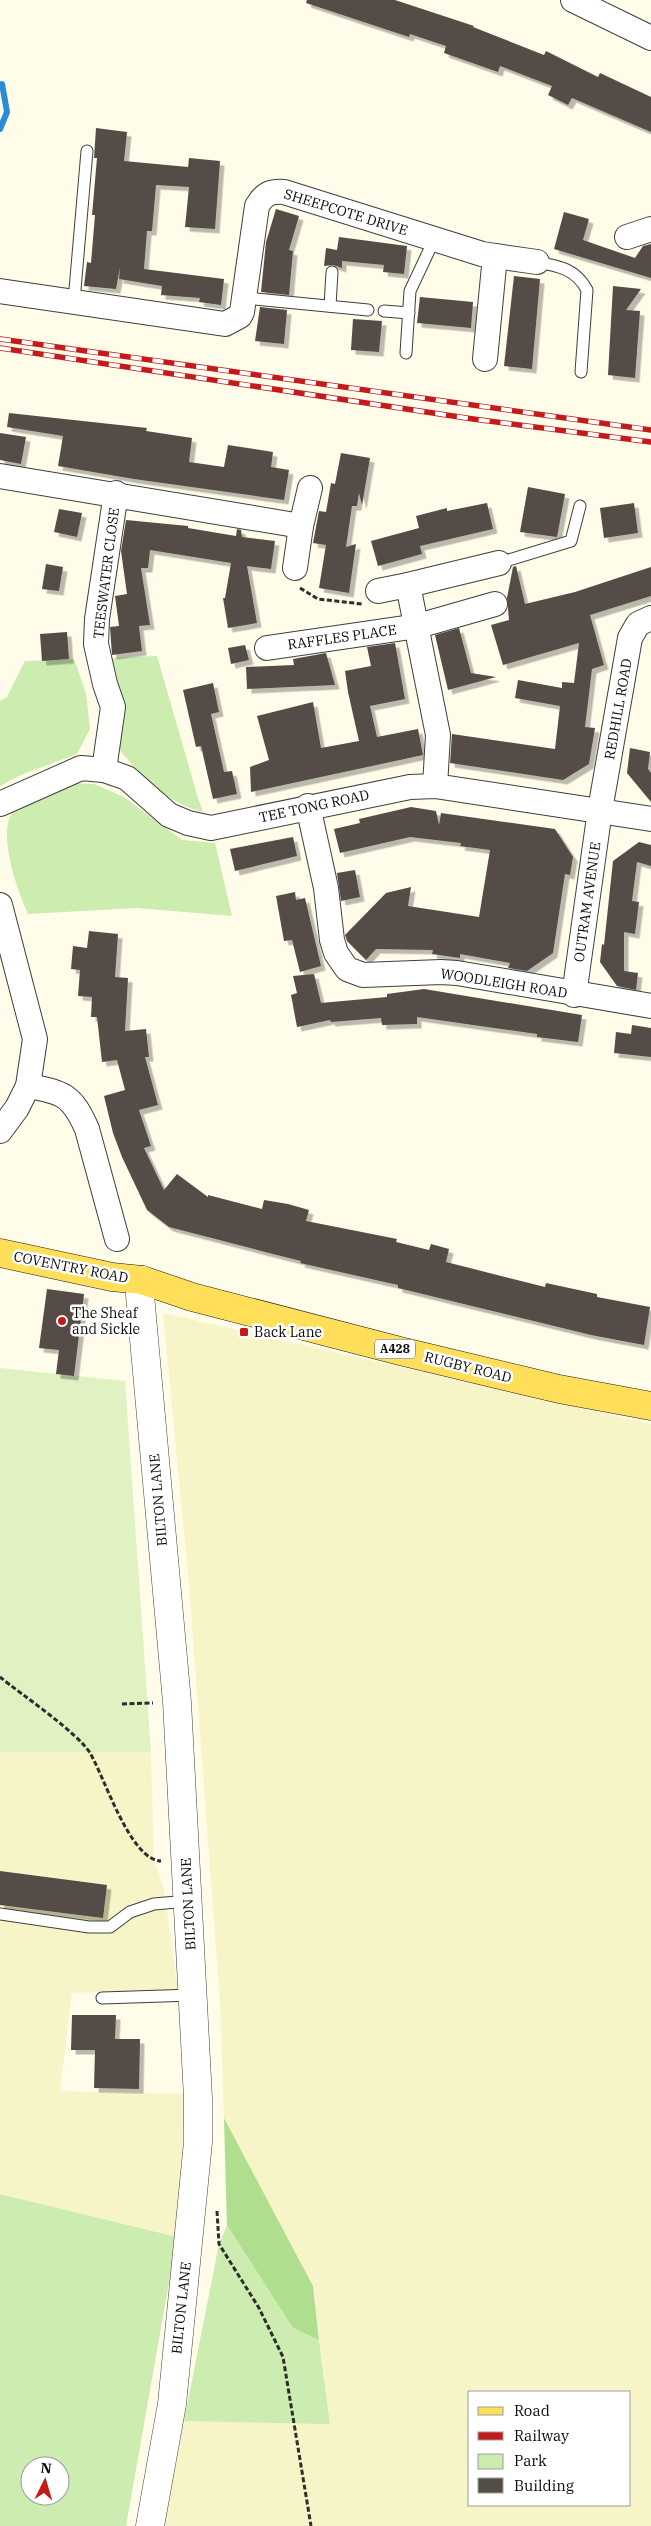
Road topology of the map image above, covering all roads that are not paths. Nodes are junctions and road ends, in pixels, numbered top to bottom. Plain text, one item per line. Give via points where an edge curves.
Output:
1 (573, 0) edge
2 (651, 38) edge
3 (87, 151) dead end
4 (651, 229) edge
5 (627, 237) dead end
6 (434, 240) junction
7 (495, 256) junction
8 (537, 262) joint
9 (332, 272) dead end
10 (0, 291) edge
11 (245, 298) junction
12 (74, 301) junction
13 (330, 306) junction
14 (368, 310) dead end
15 (384, 311) dead end
16 (408, 313) junction
17 (406, 353) dead end
18 (485, 359) dead end
19 (581, 372) dead end
20 (0, 476) edge
21 (310, 488) dead end
22 (116, 493) junction
23 (580, 506) dead end
24 (301, 526) junction
25 (499, 563) joint
26 (295, 568) road end
27 (408, 585) junction
28 (371, 598) road end
29 (495, 604) dead end
30 (651, 618) edge
31 (418, 626) junction
32 (267, 648) dead end
33 (104, 770) junction
34 (435, 786) junction
35 (0, 804) edge
36 (308, 806) junction
37 (600, 810) junction
38 (651, 818) edge
39 (0, 905) edge
40 (574, 995) junction
41 (651, 1006) edge
42 (28, 1086) junction
43 (1, 1127) edge
44 (117, 1239) dead end
45 (0, 1252) edge
46 (142, 1280) junction
47 (651, 1406) edge
48 (188, 1901) junction
49 (0, 1914) edge
50 (193, 1996) junction
51 (102, 1998) dead end
52 (150, 2526) edge

1 - 2 street
3 - 12 lane
4 - 5 street
6 - 7 street, SHEEPCOTE DRIVE
6 - 11 street, SHEEPCOTE DRIVE via 275,191 263,196 257,206
6 - 16 lane via 410,291
7 - 8 street, SHEEPCOTE DRIVE
7 - 18 street
8 - 19 lane via 572,272 582,280 587,290
9 - 13 lane
10 - 12 street, SHEEPCOTE DRIVE
11 - 12 street, SHEEPCOTE DRIVE via 240,316 225,324
11 - 13 lane
13 - 14 lane
15 - 16 lane
16 - 17 lane
20 - 22 street, TEESWATER CLOSE
21 - 24 street
22 - 24 street, TEESWATER CLOSE
22 - 33 street, TEESWATER CLOSE via 96,644 113,707
23 - 25 lane via 571,541
24 - 26 street
25 - 27 street
27 - 28 street
27 - 31 street
29 - 31 street, RAFFLES PLACE
30 - 37 street, REDHILL ROAD via 638,624 630,638
31 - 32 street, RAFFLES PLACE
31 - 34 street via 438,735
33 - 35 street, TEE TONG ROAD via 81,768
33 - 36 street, TEE TONG ROAD via 127,778 170,815 211,828
34 - 36 street, TEE TONG ROAD via 410,787
34 - 37 street, TEE TONG ROAD
36 - 40 street, WOODLEIGH ROAD via 326,888 332,940 336,954 347,969 363,975 440,972
37 - 38 street, TEE TONG ROAD
37 - 40 street, OUTRAM AVENUE
39 - 42 street via 35,1039
40 - 41 street, WOODLEIGH ROAD
42 - 43 street via 17,1108
42 - 44 street via 57,1091 68,1098 80,1113
45 - 46 main road, COVENTRY ROAD / A428 via 103,1276
46 - 47 main road, RUGBY ROAD / A428 via 192,1297 400,1351 559,1389
46 - 48 street, BILTON LANE via 140,1295 176,1702
48 - 49 lane via 154,1904 130,1912 110,1927
48 - 50 street, BILTON LANE
50 - 51 lane
50 - 52 street, BILTON LANE via 198,2142 172,2404

